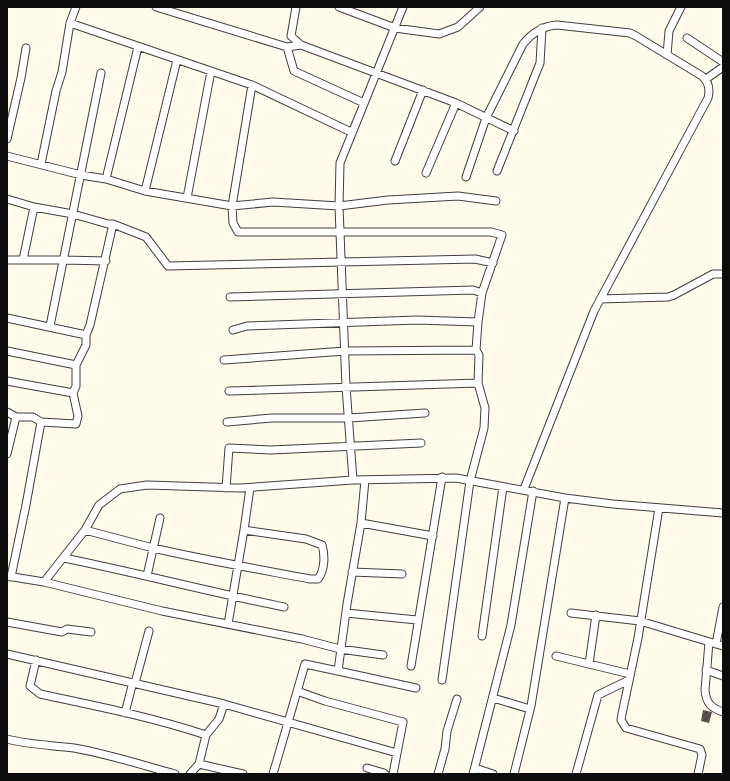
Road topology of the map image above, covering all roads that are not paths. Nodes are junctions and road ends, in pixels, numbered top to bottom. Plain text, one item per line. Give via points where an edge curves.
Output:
1 (76, 7) edge
2 (156, 7) edge
3 (296, 7) edge
4 (339, 7) edge
5 (403, 7) edge
6 (480, 7) edge
7 (681, 7) edge
8 (70, 23) junction
9 (395, 28) junction
10 (542, 28) junction
11 (687, 38) dead end
12 (301, 45) junction
13 (138, 47) junction
14 (288, 47) junction
15 (26, 48) dead end
16 (667, 55) junction
17 (176, 60) junction
18 (723, 62) edge
19 (723, 68) edge
20 (211, 72) junction
21 (376, 72) junction
22 (101, 73) dead end
23 (706, 79) junction
24 (252, 85) junction
25 (423, 90) junction
26 (364, 103) junction
27 (456, 103) junction
28 (486, 118) junction
29 (514, 131) junction
30 (351, 132) junction
31 (7, 139) edge
32 (7, 156) edge
33 (395, 160) dead end
34 (41, 164) junction
35 (498, 172) dead end
36 (426, 173) dead end
37 (81, 175) junction
38 (466, 177) dead end
39 (106, 179) junction
40 (145, 191) junction
41 (187, 198) junction
42 (7, 199) edge
43 (496, 201) dead end
44 (232, 206) junction
45 (339, 206) junction
46 (34, 207) junction
47 (73, 214) junction
48 (113, 224) junction
49 (340, 232) junction
50 (7, 260) edge
51 (23, 260) junction
52 (64, 260) junction
53 (106, 261) junction
54 (341, 262) junction
55 (493, 263) junction
56 (723, 274) edge
57 (343, 293) junction
58 (482, 293) junction
59 (230, 297) dead end
60 (600, 299) junction
61 (7, 318) edge
62 (478, 322) junction
63 (344, 323) junction
64 (50, 326) junction
65 (233, 330) dead end
66 (86, 335) junction
67 (476, 350) junction
68 (7, 351) edge
69 (345, 351) junction
70 (224, 360) dead end
71 (76, 365) junction
72 (7, 381) edge
73 (478, 383) junction
74 (346, 387) junction
75 (229, 392) dead end
76 (73, 393) junction
77 (7, 412) edge
78 (425, 413) dead end
79 (16, 417) junction
80 (349, 418) junction
81 (41, 422) junction
82 (227, 422) dead end
83 (421, 443) dead end
84 (351, 446) junction
85 (7, 454) edge
86 (442, 477) junction
87 (353, 480) junction
88 (365, 480) junction
89 (470, 481) junction
90 (503, 486) junction
91 (226, 488) junction
92 (250, 488) junction
93 (524, 489) junction
94 (533, 492) junction
95 (565, 498) junction
96 (659, 508) junction
97 (723, 512) edge
98 (160, 518) dead end
99 (361, 523) junction
100 (85, 530) junction
101 (244, 530) junction
102 (433, 536) junction
103 (153, 548) junction
104 (64, 558) junction
105 (238, 565) junction
106 (352, 572) junction
107 (402, 574) dead end
108 (9, 576) edge
109 (147, 576) junction
110 (44, 582) junction
111 (233, 597) junction
112 (284, 607) dead end
113 (723, 610) edge
114 (346, 613) junction
115 (571, 613) dead end
116 (596, 616) junction
117 (417, 620) junction
118 (640, 621) junction
119 (7, 622) edge
120 (228, 624) junction
121 (149, 631) dead end
122 (91, 632) dead end
123 (482, 636) dead end
124 (716, 644) edge
125 (340, 649) junction
126 (7, 654) edge
127 (383, 655) dead end
128 (556, 656) dead end
129 (36, 660) junction
130 (589, 664) junction
131 (411, 666) dead end
132 (706, 670) junction
133 (338, 672) junction
134 (723, 676) edge
135 (630, 677) junction
136 (442, 680) dead end
137 (134, 682) junction
138 (416, 688) dead end
139 (297, 691) junction
140 (493, 698) junction
141 (457, 699) dead end
142 (224, 704) junction
143 (530, 709) junction
144 (723, 712) edge
145 (125, 713) junction
146 (288, 723) junction
147 (206, 735) junction
148 (7, 739) edge
149 (397, 754) junction
150 (199, 764) junction
151 (367, 768) dead end
152 (474, 771) edge
153 (176, 774) edge
154 (190, 774) edge
155 (243, 774) edge
156 (273, 774) edge
157 (385, 774) edge
158 (393, 774) edge
159 (438, 774) edge
160 (493, 774) edge
161 (514, 774) edge
162 (576, 774) edge
163 (698, 774) edge

1 - 8 street
2 - 14 street
3 - 12 street via 291,36
4 - 9 street
5 - 9 street
6 - 9 street via 458,27 439,34
7 - 16 street via 669,31
8 - 13 street
8 - 34 street via 62,72
9 - 21 street
10 - 16 street via 557,25 630,34
10 - 28 street via 522,44
10 - 29 street via 540,63
11 - 18 street
12 - 14 street
12 - 21 street
13 - 17 street
13 - 39 street
14 - 26 street via 294,71
15 - 31 street
16 - 23 street
17 - 20 street
17 - 40 street
19 - 23 street
20 - 24 street
20 - 41 street
21 - 25 street
21 - 26 street
22 - 37 street
23 - 60 street via 709,88 708,98
24 - 30 street
24 - 44 street
25 - 27 street
25 - 33 street
26 - 30 street
27 - 28 street
27 - 36 street
28 - 29 street
28 - 38 street
29 - 35 street
30 - 45 street via 340,162
32 - 34 street
34 - 37 street
37 - 39 street
37 - 47 street
39 - 40 street
40 - 41 street
41 - 44 street
42 - 46 street
43 - 45 street via 458,196
44 - 45 street via 273,202
44 - 49 street via 233,223 238,232
45 - 49 street
46 - 47 street
46 - 51 street
47 - 48 street
47 - 52 street
48 - 53 street
48 - 54 street via 146,237 168,266
49 - 54 street
49 - 55 street via 502,234
50 - 51 street
51 - 52 street
52 - 53 street
52 - 64 street
53 - 66 street
54 - 55 street via 474,259
54 - 57 street
55 - 58 street
56 - 60 street via 713,274 668,297
57 - 58 street via 474,290
57 - 59 street
57 - 63 street
58 - 62 street
60 - 93 street
61 - 64 street
62 - 63 street via 417,320
62 - 67 street
63 - 65 street via 247,326
63 - 69 street
64 - 66 street
66 - 71 street via 86,344
67 - 69 street
67 - 73 street via 479,355
68 - 71 street
69 - 70 street
69 - 74 street
71 - 76 street via 76,386
72 - 76 street
73 - 74 street
73 - 89 street via 485,408 484,428
74 - 75 street
74 - 80 street
76 - 81 street via 78,416 76,424
77 - 79 street
78 - 80 street
79 - 81 street via 33,417
79 - 85 street
80 - 82 street via 272,418
80 - 84 street
81 - 108 street via 26,505
83 - 84 street
84 - 87 street
84 - 91 street via 271,450 229,448
86 - 88 street
86 - 89 street
86 - 102 street
87 - 88 street
87 - 92 street
88 - 99 street
89 - 90 street
89 - 136 street
90 - 93 street
90 - 123 street
91 - 92 street
91 - 100 street via 147,485 120,489 99,505
92 - 101 street
93 - 94 street
94 - 95 street
94 - 140 street via 511,625
95 - 96 street
95 - 143 street
96 - 97 street
96 - 118 street
98 - 103 street
99 - 102 street
99 - 106 street
100 - 103 street
100 - 104 street
101 - 105 street
101 - 105 street via 306,539 322,545 322,573 318,579 310,579
102 - 117 street
103 - 105 street
103 - 109 street
104 - 109 street
104 - 110 street
105 - 111 street
106 - 107 street
106 - 114 street
108 - 110 street
109 - 111 street
110 - 120 street via 162,611
111 - 112 street
111 - 120 street
113 - 124 street
114 - 117 street
114 - 125 street
115 - 116 street
116 - 118 street
116 - 130 street
117 - 131 street
118 - 124 street
118 - 135 street
119 - 122 street via 62,632 66,629
120 - 125 street
121 - 137 street
124 - 132 street
125 - 127 street
125 - 133 street
126 - 129 street
128 - 130 street
129 - 137 street
129 - 145 street via 30,686 40,694
130 - 135 street
132 - 134 street
132 - 144 street via 706,698 715,710
133 - 138 street
133 - 139 street via 306,664
135 - 162 street via 598,695
135 - 163 street via 622,714 623,725 700,749 702,755
137 - 142 street
137 - 145 street
139 - 146 street
139 - 149 street via 403,722
140 - 143 street
140 - 152 street
141 - 159 street
142 - 146 street
142 - 147 street via 219,719
143 - 161 street
145 - 147 street
146 - 149 street
146 - 156 street
147 - 150 street
148 - 153 street via 113,756
149 - 158 street
150 - 154 street
150 - 155 street
151 - 157 street
152 - 160 street

